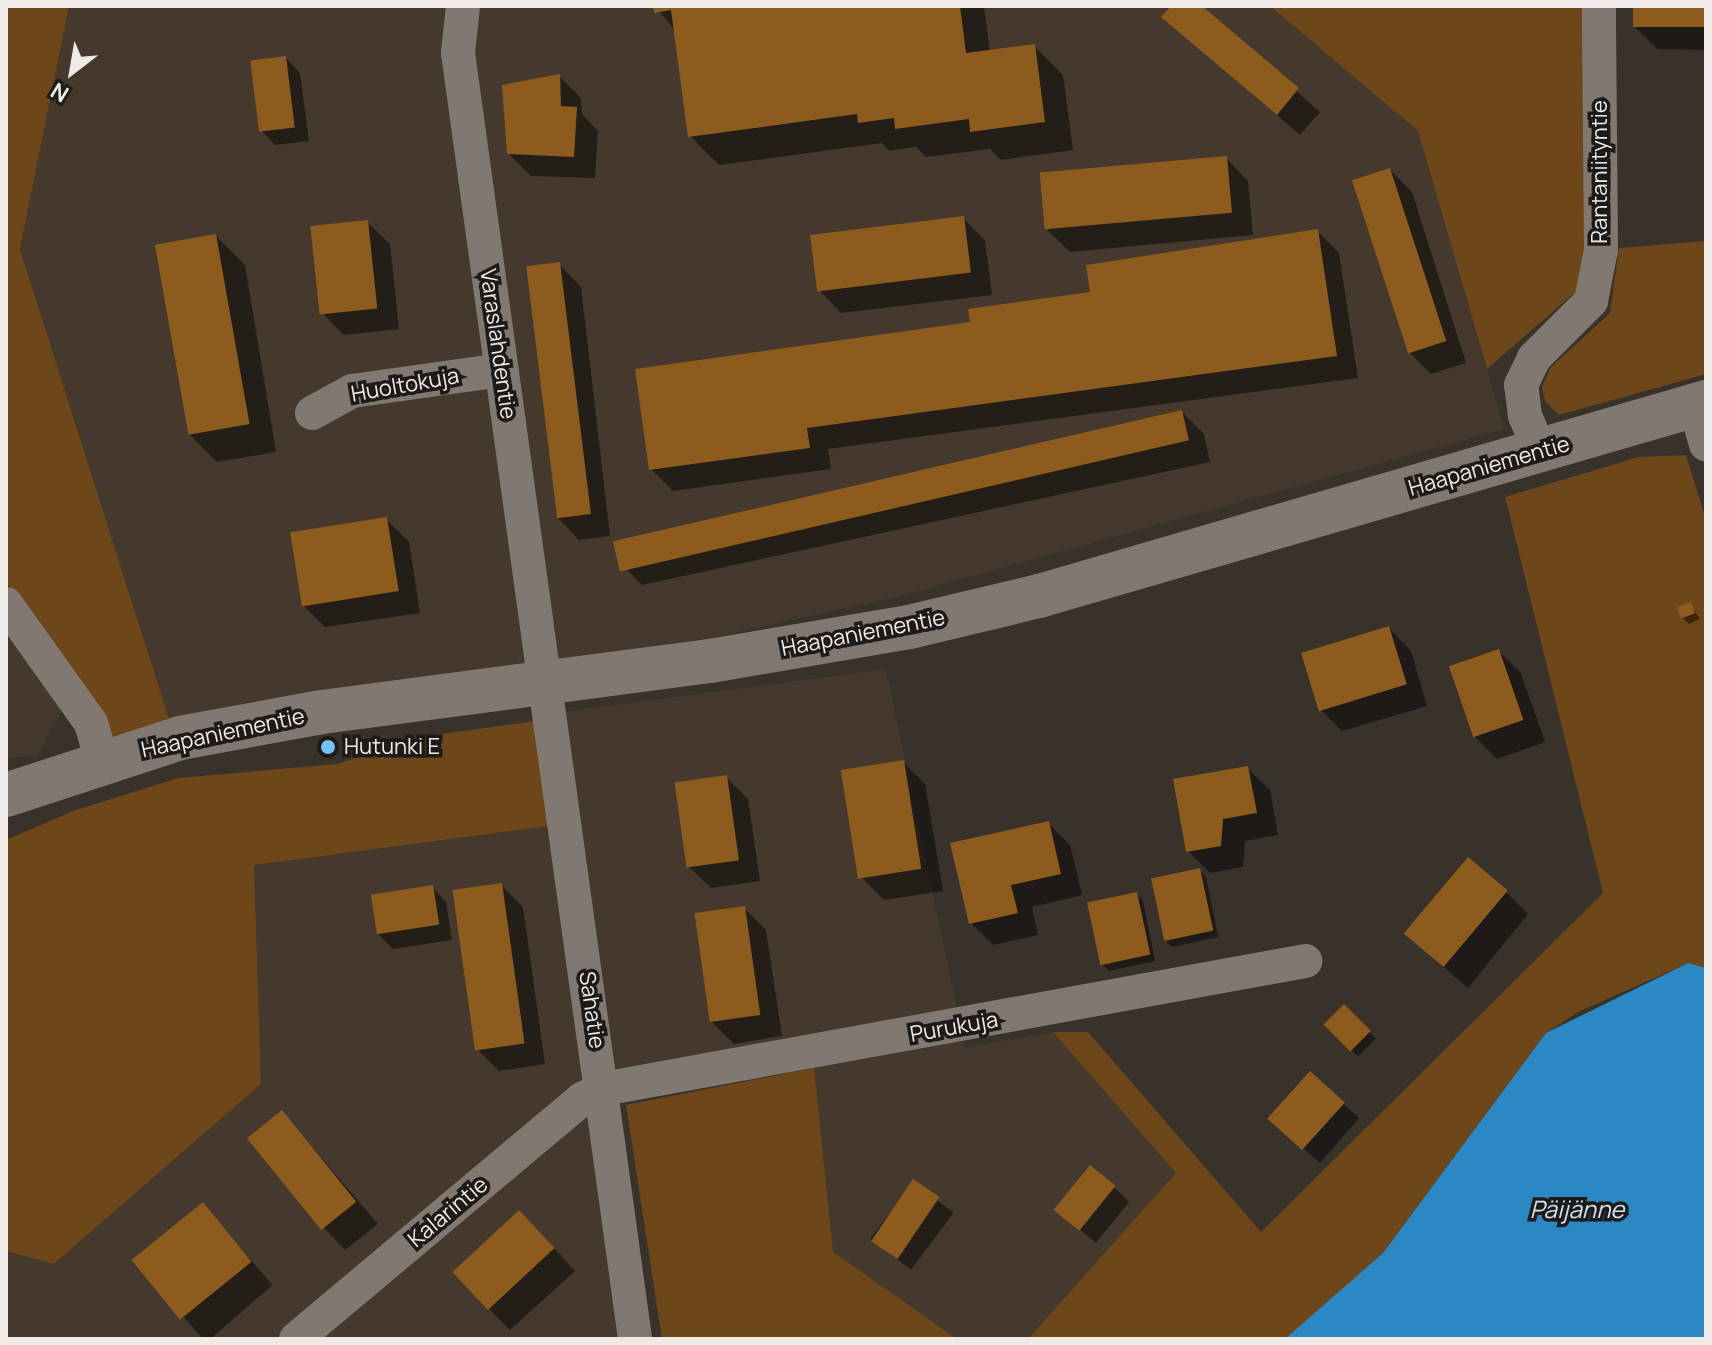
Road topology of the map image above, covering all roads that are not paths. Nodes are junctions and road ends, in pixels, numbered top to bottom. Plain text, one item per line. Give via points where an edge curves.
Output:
1 (463, 6) edge
2 (1599, 6) edge
3 (502, 370) junction
4 (312, 413) dead end
5 (1702, 417) edge
6 (1540, 451) junction
7 (6, 604) edge
8 (545, 682) junction
9 (102, 761) junction
10 (6, 795) edge
11 (1305, 961) dead end
12 (603, 1089) junction
13 (296, 1339) edge
14 (635, 1339) edge

1 - 3 street, Varaslahdentie via 458,53
2 - 6 street, Rantaniityntie via 1601,250 1591,301 1534,358 1521,385 1525,416
3 - 4 street, Huoltokuja via 352,391
3 - 8 street, Varaslahdentie
5 - 6 street, Haapaniementie
6 - 8 street, Haapaniementie via 1039,596 909,627
7 - 9 street via 91,723
8 - 9 street, Haapaniementie via 322,712 180,738
8 - 12 street, Sahatie
9 - 10 street, Haapaniementie
11 - 12 street, Purukuja
12 - 13 street, Kalarintie via 582,1099
12 - 14 street, Sahatie

